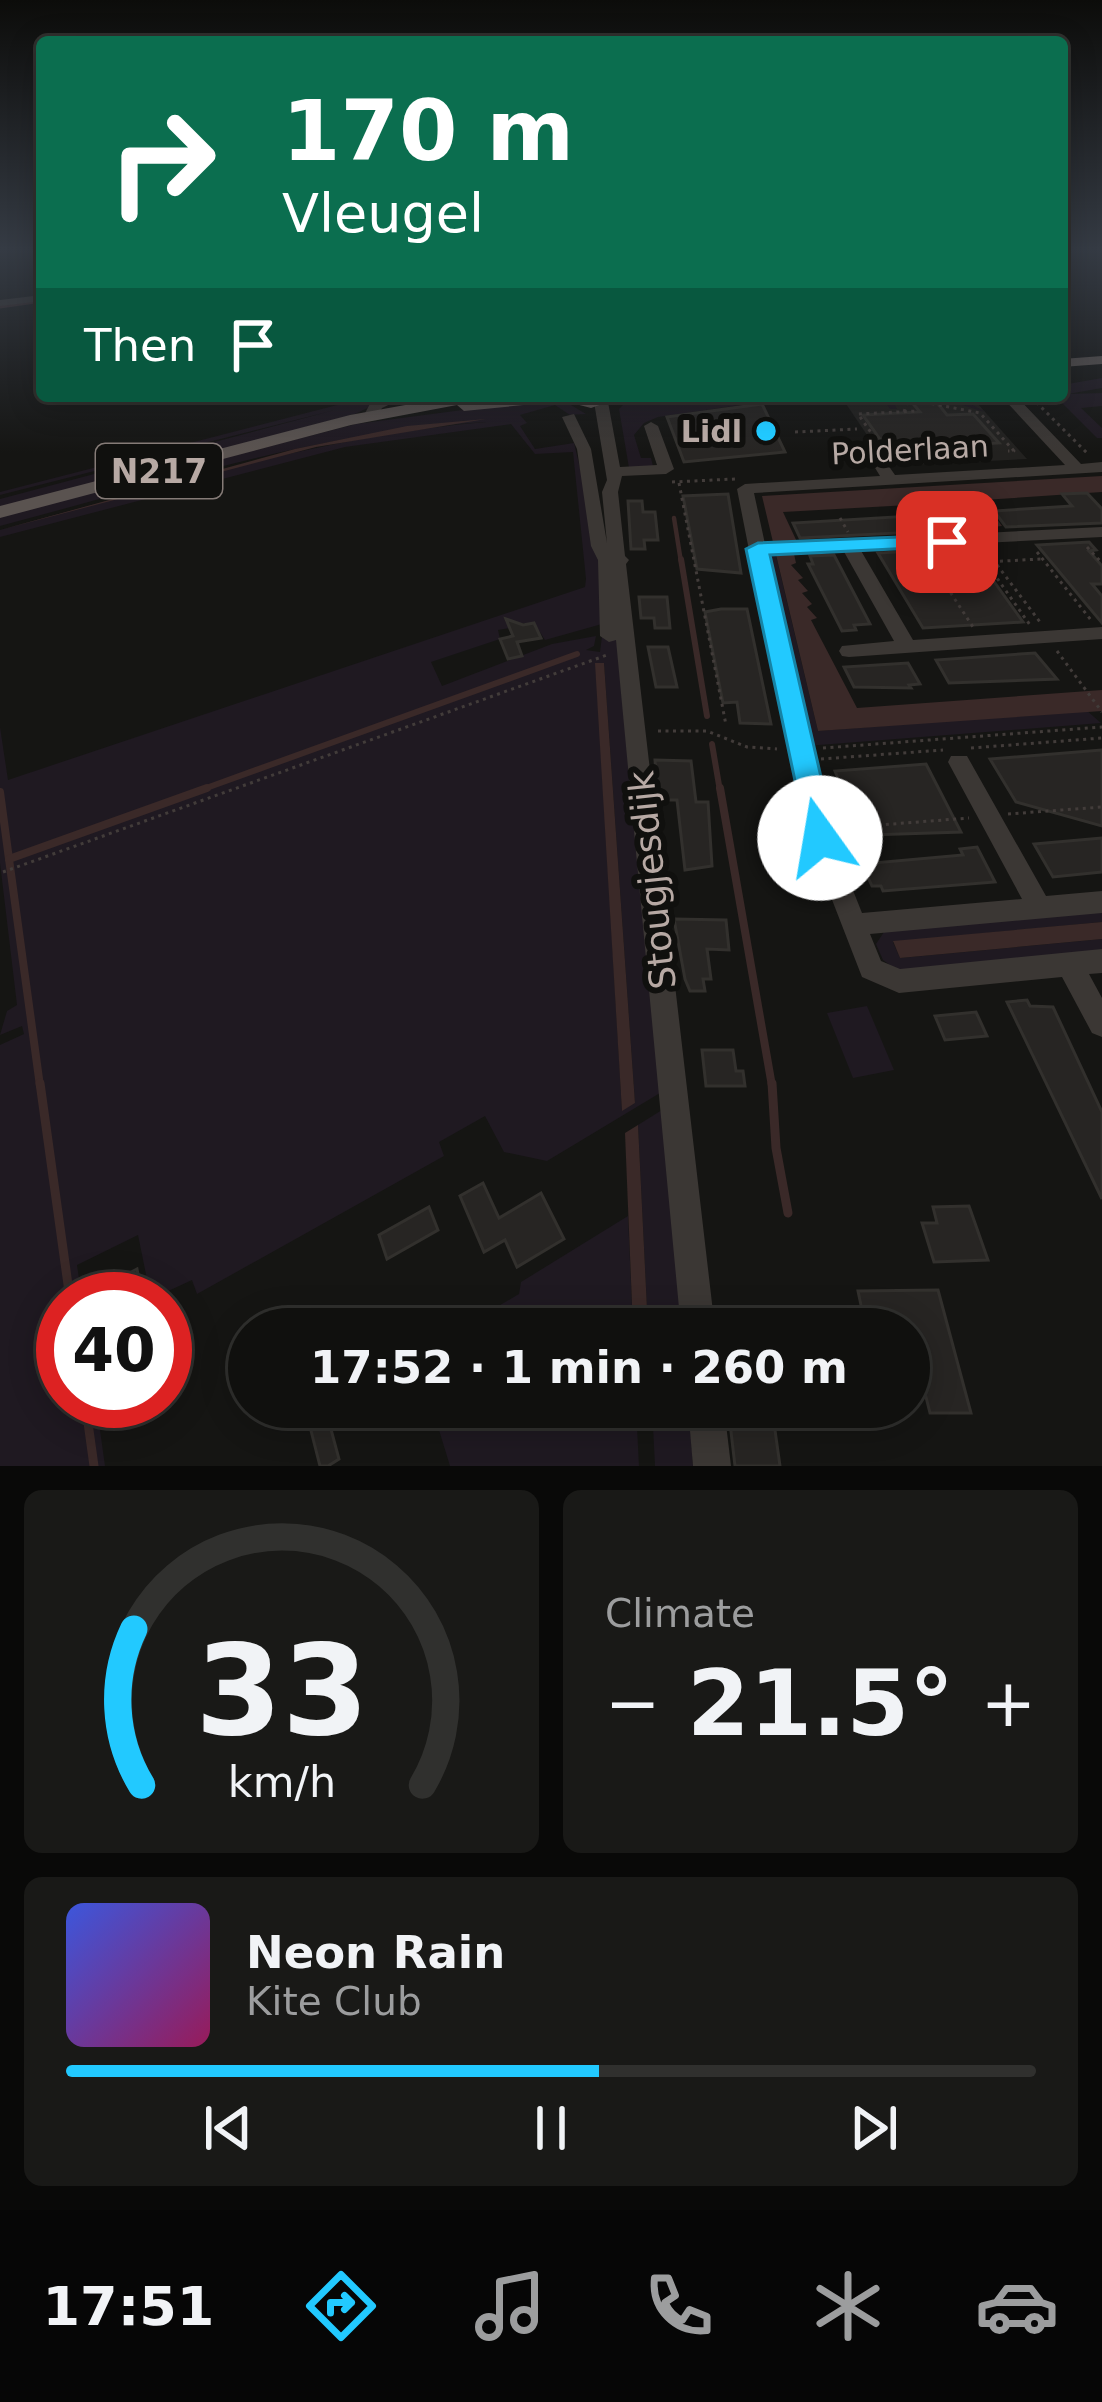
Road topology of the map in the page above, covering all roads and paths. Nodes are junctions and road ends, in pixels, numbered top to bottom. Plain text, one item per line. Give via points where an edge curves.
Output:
1 (1100, 360) edge
2 (1068, 364) edge
3 (383, 402) edge
4 (445, 402) edge
5 (501, 402) edge
6 (569, 402) edge
7 (606, 402) edge
8 (907, 402) edge
9 (943, 402) edge
10 (1016, 402) edge
11 (1026, 402) edge
12 (1035, 402) edge
13 (917, 411) dead end
14 (904, 412) junction
15 (370, 415) junction
16 (651, 426) dead end
17 (319, 429) junction
18 (857, 429) dead end
19 (795, 432) dead end
20 (604, 434) junction
21 (1008, 451) dead end
22 (965, 454) dead end
23 (882, 458) joint
24 (812, 461) dead end
25 (1090, 466) edge
26 (612, 472) junction
27 (981, 473) junction
28 (890, 479) junction
29 (678, 482) dead end
30 (824, 482) junction
31 (934, 483) dead end
32 (0, 512) edge
33 (1102, 532) edge
34 (1025, 537) junction
35 (976, 540) junction
36 (1084, 543) dead end
37 (850, 548) junction
38 (765, 549) junction
39 (925, 553) dead end
40 (1042, 559) junction
41 (613, 560) junction
42 (985, 562) junction
43 (995, 562) junction
44 (1102, 563) edge
45 (973, 626) dead end
46 (1097, 627) edge
47 (609, 636) joint
48 (1047, 639) junction
49 (907, 646) junction
50 (849, 651) dead end
51 (1102, 712) edge
52 (725, 724) dead end
53 (1102, 727) edge
54 (637, 730) junction
55 (800, 749) junction
56 (959, 762) dead end
57 (1102, 806) edge
58 (989, 816) junction
59 (817, 830) junction
60 (3, 872) dead end
61 (1102, 902) edge
62 (1040, 908) junction
63 (852, 925) junction
64 (1102, 961) edge
65 (1069, 964) junction
66 (1102, 1024) edge
67 (696, 1308) edge
68 (708, 1428) edge
69 (712, 1466) edge

1 - 2 main road
3 - 15 street
4 - 15 main road, N217
5 - 17 main road, N217
6 - 20 street, Stougjesdijk
6 - 41 street via 599,546
7 - 20 street, Stougjesdijk
8 - 14 path
9 - 21 path via 980,412
10 - 25 street, Polderlaan
11 - 25 street, Polderlaan
12 - 25 path, Polderlaan
13 - 14 path
14 - 23 path via 860,416
15 - 17 main road, N217
16 - 26 street via 666,469
17 - 32 main road, N217
18 - 19 path
20 - 26 street, Stougjesdijk
22 - 27 street
23 - 28 street
24 - 30 street
25 - 27 street, Polderlaan
26 - 41 street, Stougjesdijk
27 - 28 street, Polderlaan
28 - 30 street, Polderlaan
29 - 52 path
30 - 38 street, Polderlaan via 747,488
31 - 35 path
33 - 34 street
34 - 35 street
34 - 40 path
35 - 37 street
35 - 42 path
35 - 43 path
36 - 44 path
37 - 38 street
37 - 49 street
38 - 55 street
39 - 45 path
40 - 43 path
40 - 46 path
41 - 47 street
41 - 54 street, Stougjesdijk
42 - 43 path
42 - 48 path
43 - 48 path
46 - 48 street
47 - 60 path via 604,656
48 - 49 street
48 - 51 path
49 - 50 street
53 - 55 path
54 - 55 path via 703,731 753,748
54 - 67 street, Stougjesdijk
55 - 59 street
56 - 58 street
57 - 58 path
58 - 59 path
58 - 62 street
59 - 63 street
61 - 62 street
62 - 63 street
63 - 65 street via 871,969 891,981
64 - 65 street
65 - 66 street
68 - 69 street

